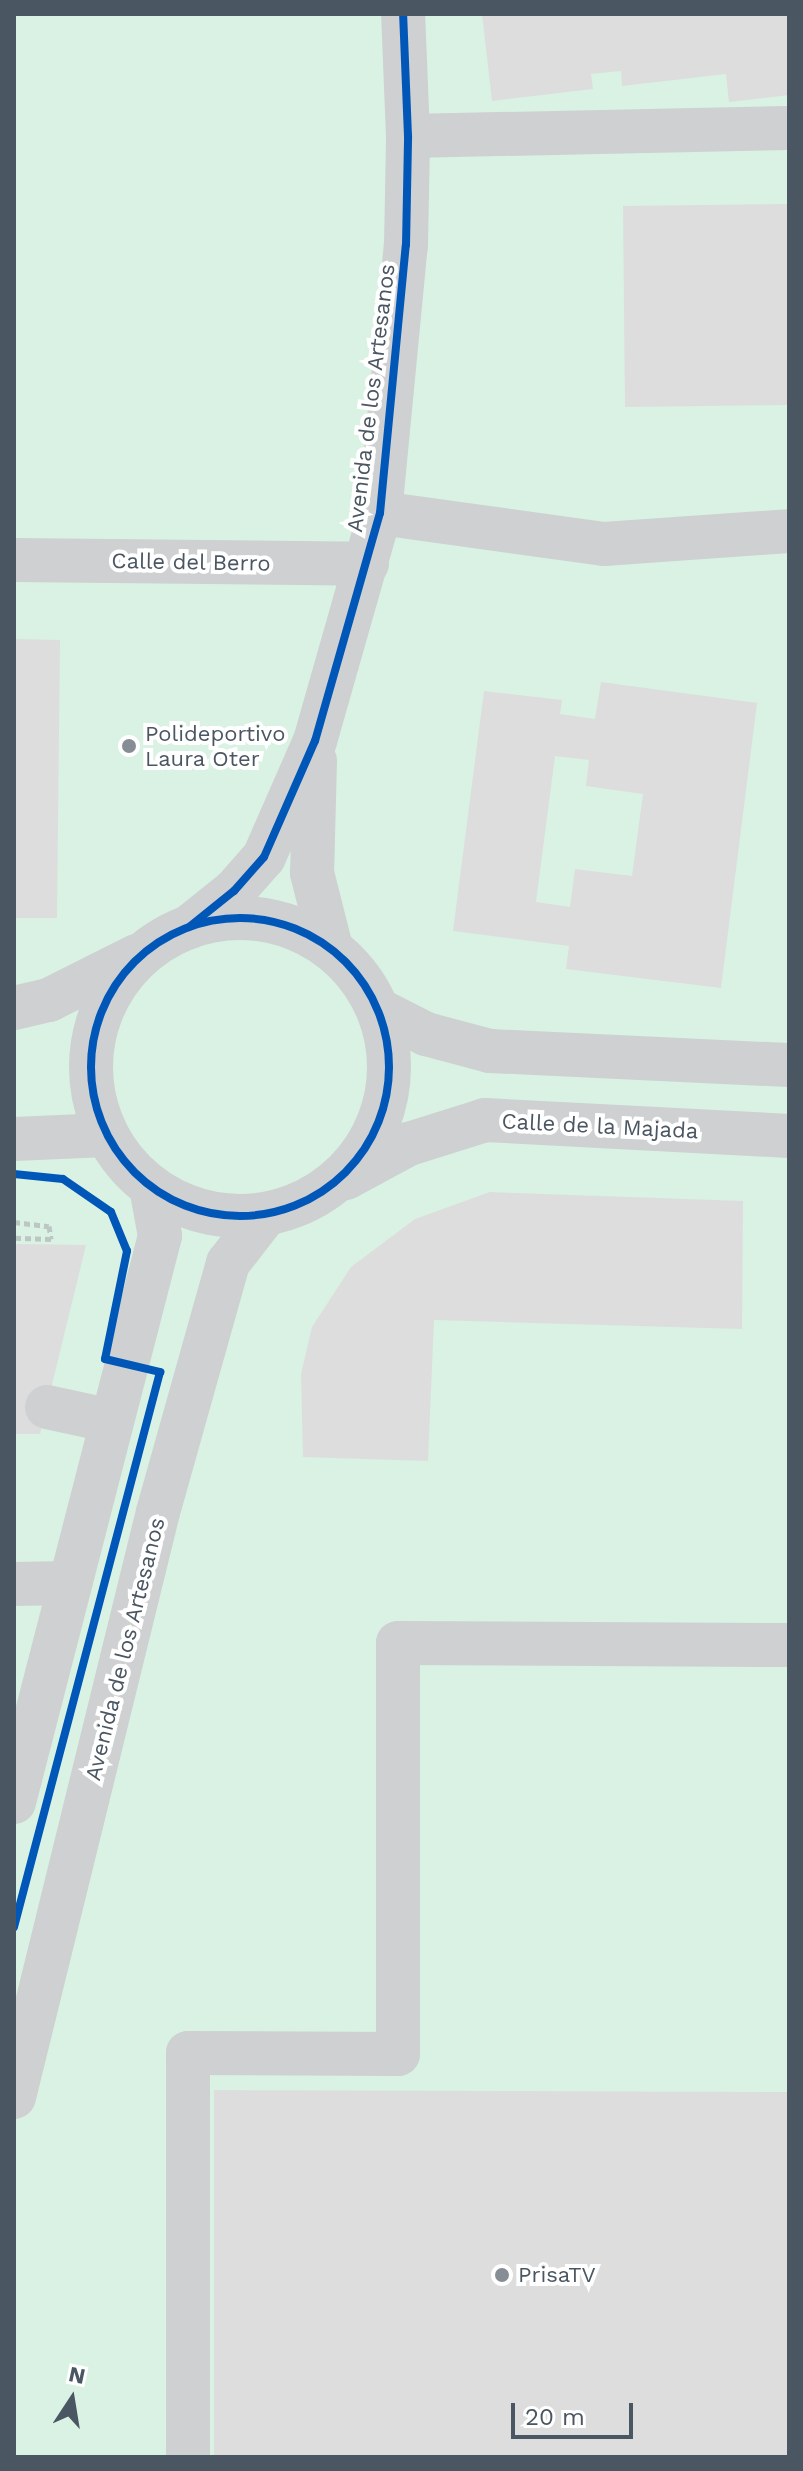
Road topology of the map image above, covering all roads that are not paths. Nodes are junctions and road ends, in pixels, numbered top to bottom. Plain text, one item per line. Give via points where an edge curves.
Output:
1 (403, 14) edge
2 (789, 128) edge
3 (408, 136) junction
4 (380, 513) junction
5 (789, 531) edge
6 (14, 560) edge
7 (367, 564) junction
8 (315, 741) junction
9 (189, 927) junction
10 (331, 948) junction
11 (145, 951) junction
12 (14, 1008) edge
13 (379, 1010) junction
14 (789, 1065) edge
15 (107, 1135) junction
16 (789, 1136) edge
17 (14, 1139) edge
18 (151, 1187) junction
19 (330, 1187) junction
20 (266, 1214) junction
21 (47, 1407) dead end
22 (111, 1421) junction
23 (68, 1583) junction
24 (14, 1584) edge
25 (789, 1645) edge
26 (14, 1802) edge
27 (14, 2097) edge
28 (188, 2457) edge

1 - 3 street, Avenida de los Artesanos
2 - 3 street
3 - 4 street, Avenida de los Artesanos via 406,245
4 - 5 street via 604,544
4 - 7 street, Avenida de los Artesanos
6 - 7 street, Calle del Berro
7 - 8 street, Avenida de los Artesanos
8 - 9 street, Avenida de los Artesanos via 264,857 234,891
8 - 10 street, Avenida de los Artesanos via 312,873
9 - 10 street via 237,917 286,925
9 - 11 street
10 - 13 street via 359,975
11 - 12 street via 49,1000
11 - 15 street, Calle de la Majada via 112,990 93,1037 92,1086
13 - 14 street via 426,1034 490,1051
13 - 19 street via 390,1058 385,1107 364,1151
15 - 17 street
15 - 18 street, Calle de la Majada
16 - 19 street, Calle de la Majada via 485,1120 409,1144
18 - 20 street, Calle de la Majada via 186,1206 225,1216
18 - 22 street via 160,1236
19 - 20 street, Calle de la Majada
20 - 27 street, Avenida de los Artesanos via 228,1263 158,1512
21 - 22 street
22 - 23 street
23 - 24 street
23 - 26 street
25 - 28 street via 398,1643 398,2054 188,2053

